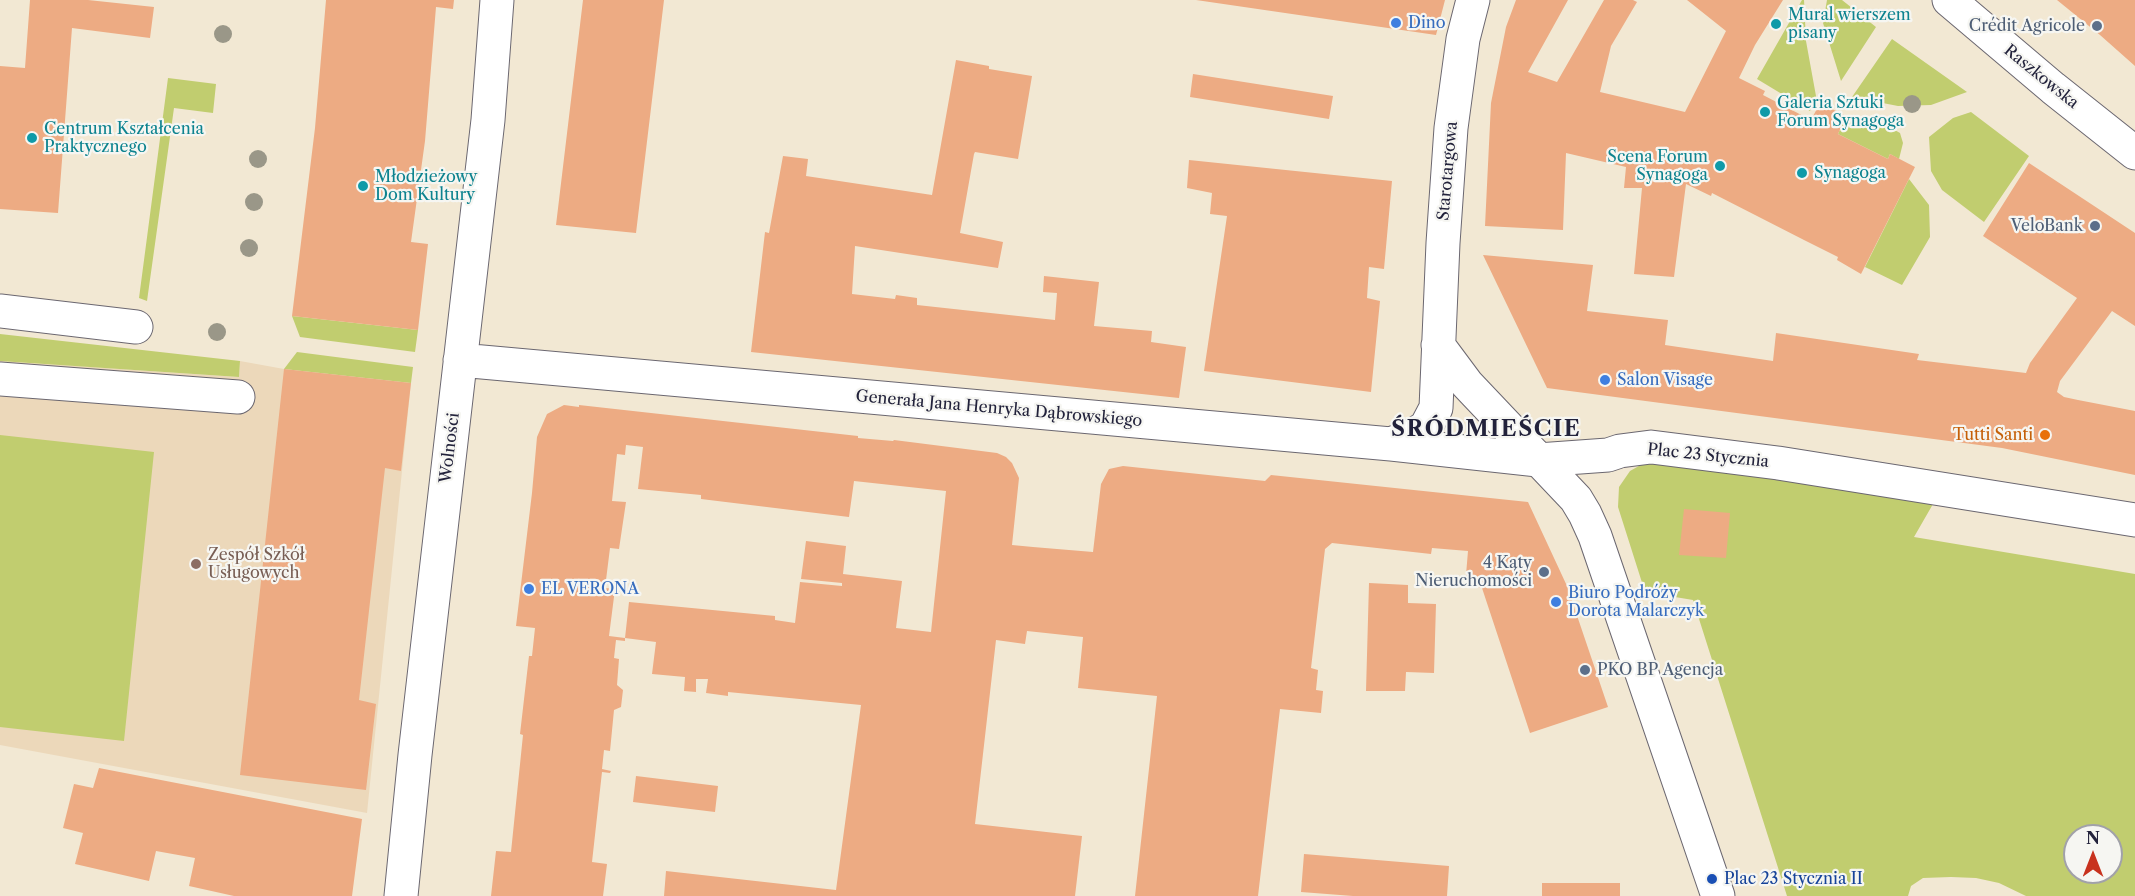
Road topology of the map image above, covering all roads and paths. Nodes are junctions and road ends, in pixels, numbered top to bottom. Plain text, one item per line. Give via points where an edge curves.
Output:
1 (497, 0) edge
2 (1473, 0) edge
3 (1949, 0) edge
4 (2135, 153) edge
5 (0, 311) edge
6 (136, 327) dead end
7 (1438, 345) junction
8 (460, 360) junction
9 (0, 379) edge
10 (238, 397) dead end
11 (1391, 444) junction
12 (1538, 460) junction
13 (2135, 520) edge
14 (401, 896) edge
15 (1718, 896) edge

1 - 8 street, Wolności via 488,120
2 - 7 street, Starotargowa via 1463,39 1452,128
3 - 4 street, Raszkowska
5 - 6 street
7 - 11 street, Starotargowa via 1436,402 1431,419 1415,435
7 - 12 street via 1467,384
8 - 11 street, Generała Jana Henryka Dąbrowskiego
8 - 14 street, Wolności
9 - 10 street
11 - 12 street, Generała Jana Henryka Dąbrowskiego
12 - 13 street, Plac 23 Stycznia via 1608,455 1651,447 1778,463
12 - 15 street via 1576,500 1595,536

